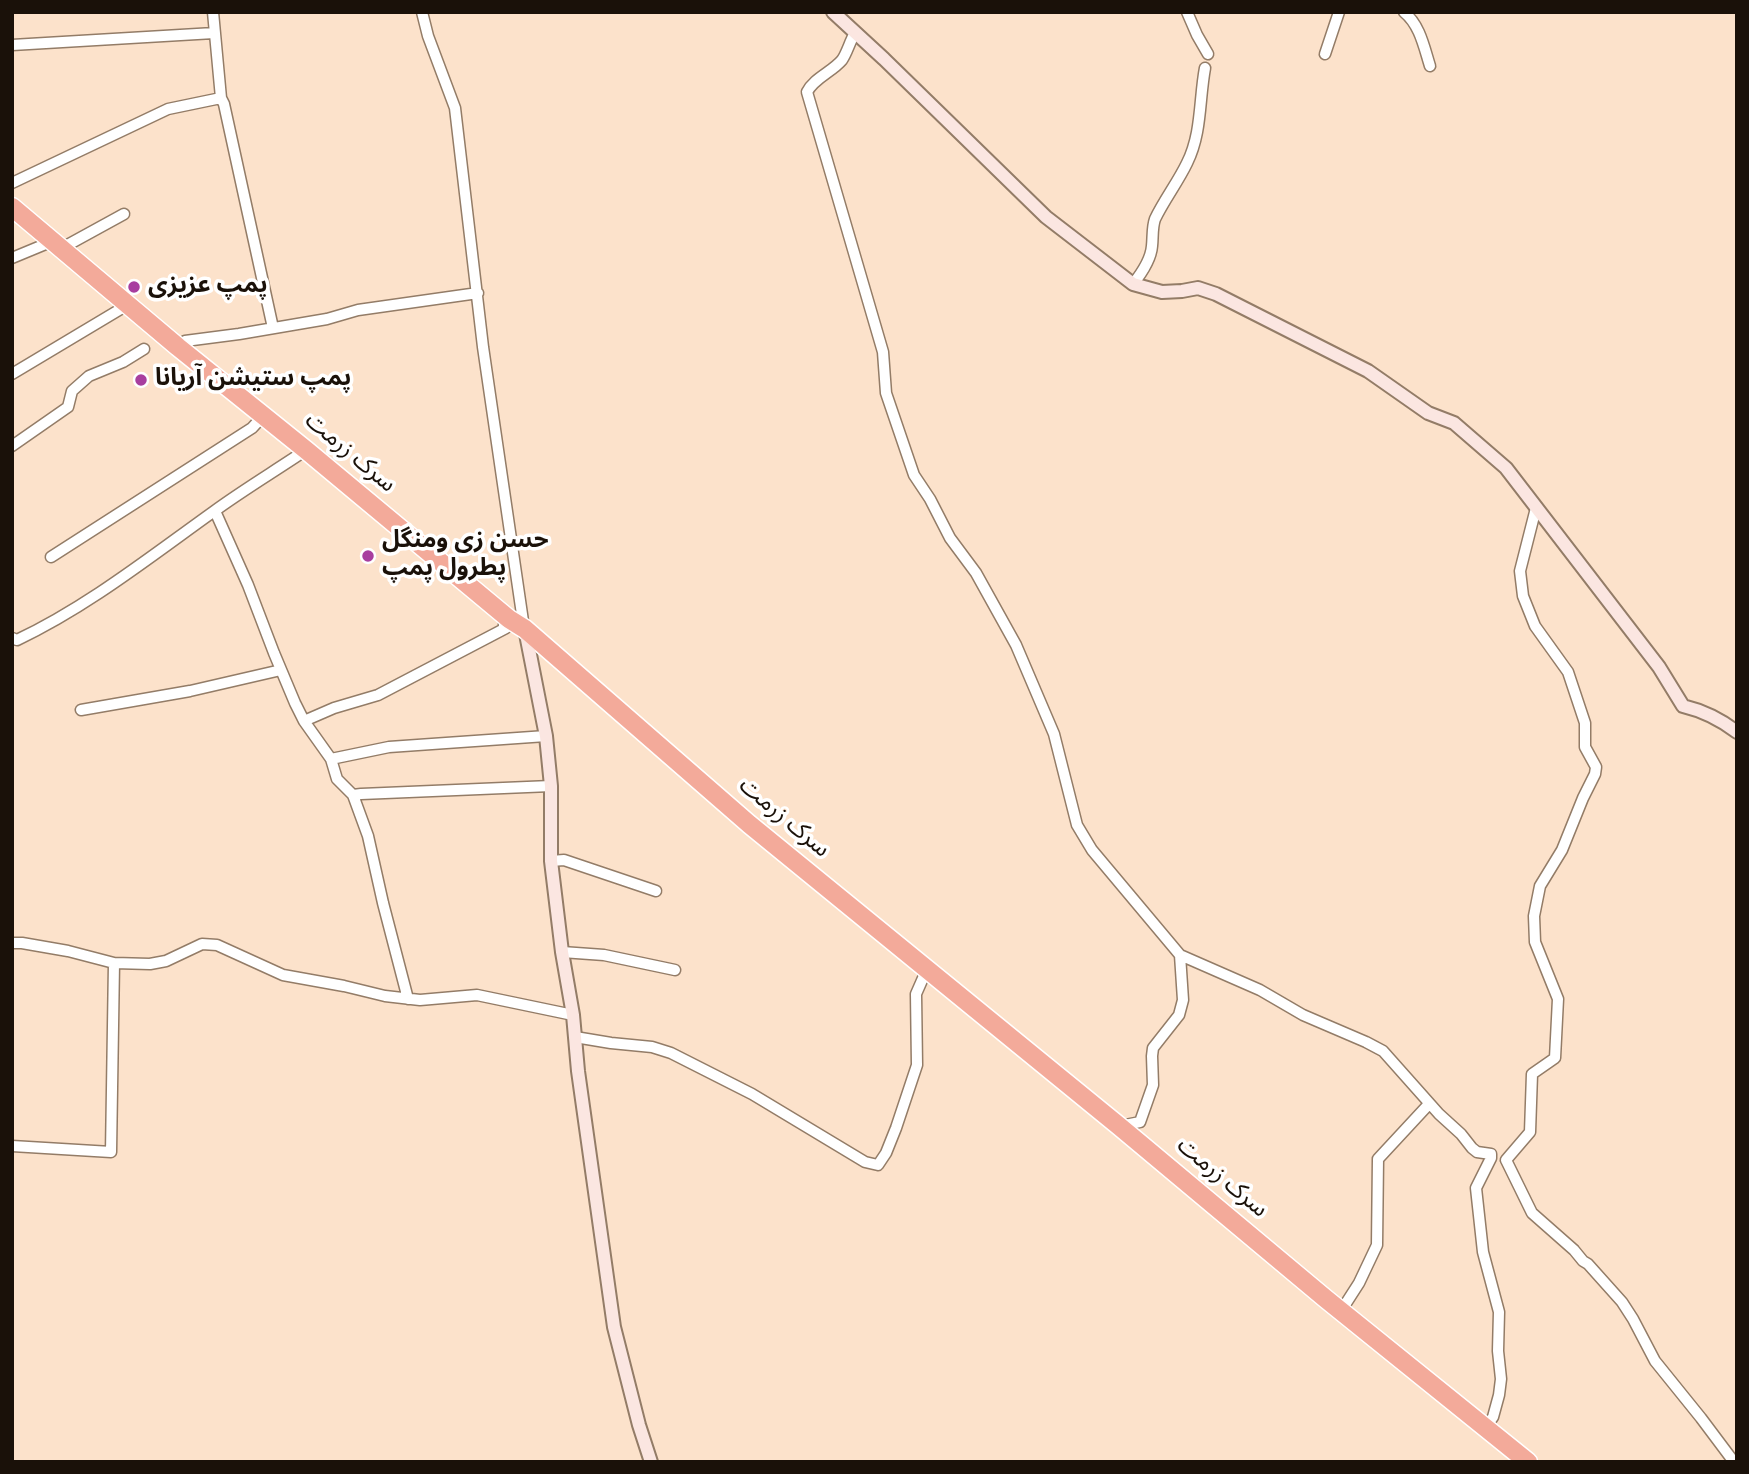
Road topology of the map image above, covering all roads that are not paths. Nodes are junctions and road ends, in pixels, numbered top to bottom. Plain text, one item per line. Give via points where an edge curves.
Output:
1 (213, 12) edge
2 (422, 12) edge
3 (833, 12) edge
4 (1187, 12) edge
5 (1339, 12) edge
6 (1404, 12) edge
7 (214, 33) junction
8 (855, 33) junction
9 (12, 44) edge
10 (1208, 54) dead end
11 (1325, 54) dead end
12 (1430, 66) dead end
13 (1205, 68) dead end
14 (221, 98) junction
15 (12, 183) edge
16 (12, 207) edge
17 (124, 214) dead end
18 (58, 245) junction
19 (12, 258) edge
20 (1133, 284) junction
21 (478, 293) junction
22 (129, 304) junction
23 (273, 328) junction
24 (178, 347) junction
25 (144, 349) dead end
26 (12, 374) edge
27 (264, 415) junction
28 (12, 446) edge
29 (306, 450) junction
30 (1536, 508) junction
31 (215, 510) junction
32 (51, 557) dead end
33 (517, 624) junction
34 (12, 638) edge
35 (281, 670) junction
36 (81, 710) dead end
37 (304, 721) junction
38 (1737, 732) edge
39 (546, 736) junction
40 (331, 759) junction
41 (551, 786) junction
42 (353, 796) junction
43 (551, 861) junction
44 (656, 891) dead end
45 (12, 943) edge
46 (562, 952) junction
47 (1184, 957) junction
48 (114, 963) junction
49 (927, 969) junction
50 (675, 970) dead end
51 (408, 999) junction
52 (573, 1014) junction
53 (575, 1037) junction
54 (1429, 1104) junction
55 (1119, 1126) junction
56 (12, 1146) edge
57 (1491, 1158) junction
58 (1506, 1160) junction
59 (1341, 1311) junction
60 (1486, 1427) junction
61 (651, 1462) edge
62 (1528, 1462) edge
63 (1734, 1462) edge

1 - 7 street
2 - 21 street via 455,108
3 - 8 street
4 - 10 street
5 - 11 street
6 - 12 street via 1413,19
7 - 9 street
7 - 14 street
8 - 20 street via 1046,217
8 - 47 street via 842,59 807,92 883,352 886,393 914,475 1016,645 1054,734 1077,825 1092,850
13 - 20 street via 1201,118 1188,162 1154,222 1152,250
14 - 15 street via 168,109
14 - 23 street
16 - 18 highway, سرک زرمت
17 - 18 street
18 - 19 street
18 - 22 highway, سرک زرمت
20 - 30 street via 1161,292 1198,288 1216,294 1368,371 1428,413 1454,423 1506,468
21 - 23 street
21 - 33 street
22 - 24 highway, سرک زرمت
22 - 26 street
23 - 24 street via 185,341
24 - 27 highway, سرک زرمت
25 - 28 street via 89,376 72,391 68,407
27 - 29 highway, سرک زرمت
27 - 32 street via 253,428
29 - 31 street
29 - 33 highway, سرک زرمت
30 - 38 street via 1659,667 1683,706 1723,720
30 - 58 street via 1520,570 1523,596 1535,626 1568,672 1585,723 1585,747 1596,767 1562,850 1540,886 1535,942 1558,999 1555,1058 1532,1074 1530,1132
31 - 34 street via 41,629
31 - 35 street
33 - 37 street via 504,625 506,628 378,695
33 - 39 street
33 - 49 highway, سرک زرمت via 749,824
35 - 36 street
35 - 37 street
37 - 40 street
39 - 40 street via 389,747
39 - 41 street
40 - 42 street via 337,779
41 - 42 street
41 - 43 street
42 - 51 street via 368,836
43 - 44 street via 564,860
43 - 46 street
45 - 48 street
46 - 50 street via 604,955
46 - 52 street
47 - 54 street via 1383,1051
47 - 55 street via 1180,1015 1153,1048 1153,1086 1140,1122
48 - 51 street via 150,964 202,944 217,945 283,975
48 - 56 street via 111,1152
49 - 53 street via 916,993 917,1065 878,1165 865,1162 752,1094 671,1053
49 - 55 highway, سرک زرمت
51 - 52 street via 477,995
52 - 53 street
53 - 61 street via 614,1326
54 - 57 street via 1472,1148 1491,1154
54 - 59 street via 1378,1159 1377,1245
55 - 59 highway, سرک زرمت
57 - 58 street
57 - 60 street via 1476,1188 1483,1252 1499,1312 1501,1379 1493,1417
58 - 63 street via 1532,1213 1622,1302 1655,1360
59 - 60 highway, سرک زرمت
60 - 62 highway, سرک زرمت

